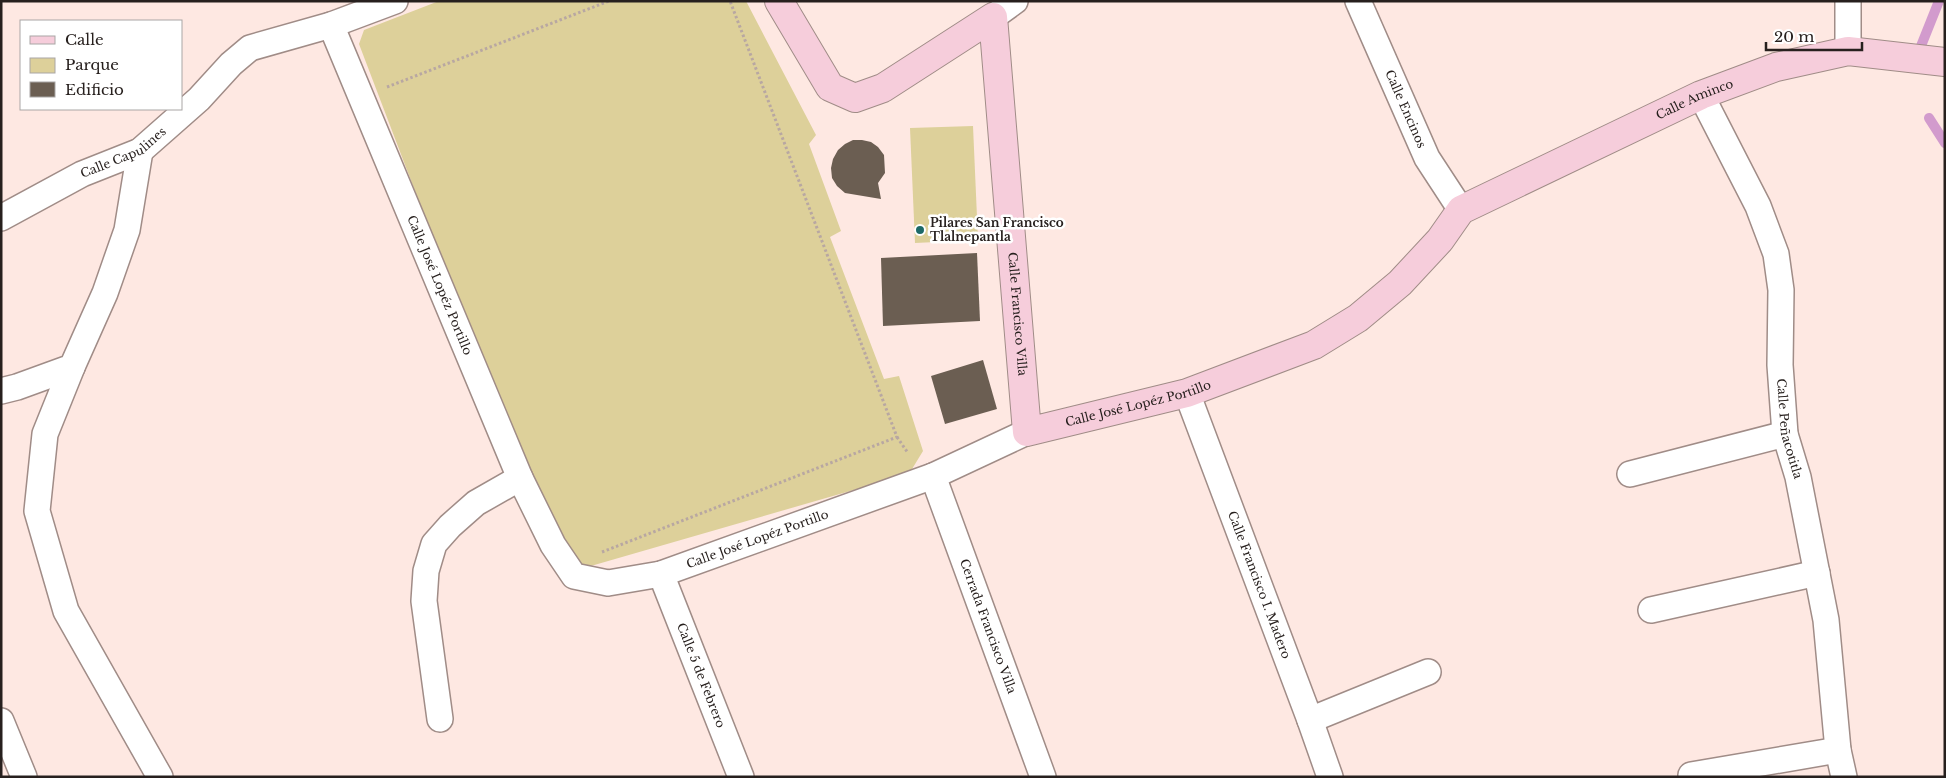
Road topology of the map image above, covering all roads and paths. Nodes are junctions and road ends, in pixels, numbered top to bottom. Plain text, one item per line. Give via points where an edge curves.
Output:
1 (395, 1) edge
2 (608, 1) edge
3 (730, 1) edge
4 (778, 1) edge
5 (1015, 1) edge
6 (1358, 1) edge
7 (1848, 1) edge
8 (993, 17) junction
9 (331, 25) junction
10 (1848, 51) junction
11 (1945, 62) edge
12 (1701, 95) junction
13 (391, 96) dead end
14 (140, 151) junction
15 (1461, 210) junction
16 (1, 218) edge
17 (72, 367) junction
18 (1, 391) edge
19 (1187, 393) junction
20 (1027, 432) junction
21 (1785, 434) junction
22 (1630, 474) dead end
23 (934, 476) junction
24 (520, 478) junction
25 (601, 552) dead end
26 (1817, 573) junction
27 (661, 574) junction
28 (1651, 610) dead end
29 (1428, 672) dead end
30 (440, 719) dead end
31 (1310, 720) junction
32 (1, 721) edge
33 (1838, 750) junction
34 (1691, 775) dead end
35 (24, 777) edge
36 (160, 777) edge
37 (741, 777) edge
38 (1043, 777) edge
39 (1330, 777) edge
40 (1844, 777) edge

1 - 9 street, Calle Capulines
2 - 13 path via 387,87
3 - 25 path via 898,437
4 - 8 street via 830,87 855,98 882,88
5 - 8 street
6 - 15 street, Calle Encinos via 1426,158
7 - 10 street
8 - 20 street, Calle Francisco Villa
9 - 14 street, Calle Capulines via 250,48 200,99
9 - 24 street, Calle José Lopéz Portillo
10 - 11 street, Calle Aminco
10 - 12 street, Calle Aminco via 1776,67
12 - 15 street, Calle Aminco
12 - 21 street, Calle Peñacotitla via 1758,206 1776,254 1781,290 1780,365
14 - 16 street, Calle Capulines via 82,174
14 - 17 street via 127,230 105,292
15 - 19 street, Calle José Lopéz Portillo via 1440,240 1400,283 1358,318 1314,345
17 - 18 street
17 - 36 street via 46,434 37,511 66,611
19 - 20 street, Calle José Lopéz Portillo
19 - 31 street, Calle Francisco I. Madero
20 - 23 street, Calle José Lopéz Portillo
21 - 22 street
21 - 26 street, Calle Peñacotitla via 1798,477
23 - 27 street, Calle José Lopéz Portillo
23 - 38 street, Cerrada Francisco Villa
24 - 27 street, Calle José Lopéz Portillo via 553,545 574,576 608,582
24 - 30 street via 476,503 434,544 426,571 424,601
26 - 28 street
26 - 33 street, Calle Peñacotitla via 1826,620
27 - 37 street, Calle 5 de Febrero
29 - 31 street
31 - 39 street, Calle Francisco I. Madero
32 - 35 street
33 - 34 street
33 - 40 street, Calle Peñacotitla

